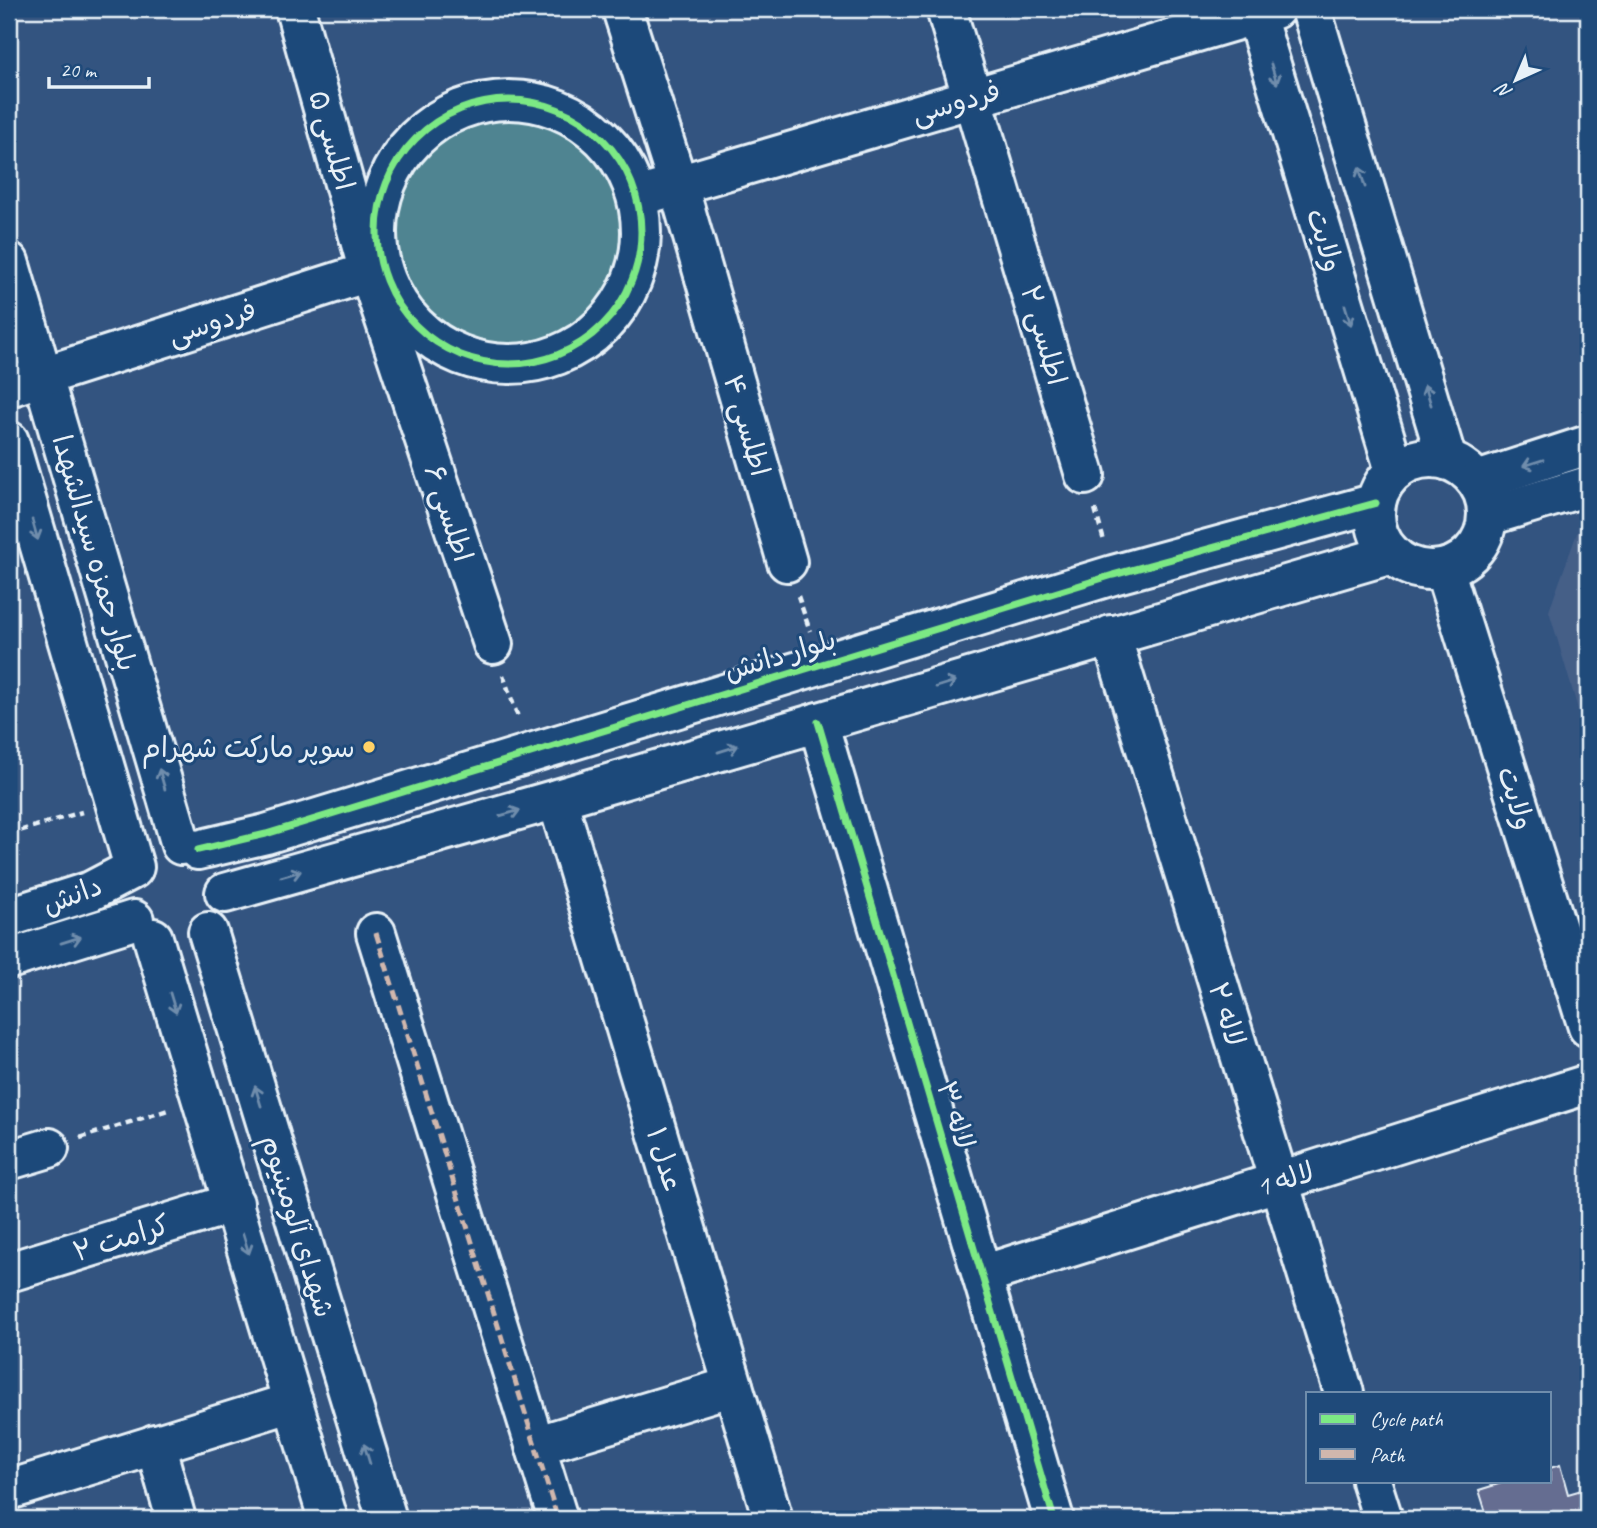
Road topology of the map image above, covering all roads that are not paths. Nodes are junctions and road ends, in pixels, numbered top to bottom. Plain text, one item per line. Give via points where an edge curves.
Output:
1 (295, 9) edge
2 (622, 9) edge
3 (946, 9) edge
4 (1311, 9) edge
5 (1262, 11) edge
6 (974, 97) junction
7 (678, 185) junction
8 (637, 197) junction
9 (9, 261) edge
10 (375, 270) junction
11 (26, 382) edge
12 (9, 441) edge
13 (1588, 445) edge
14 (1395, 471) junction
15 (1085, 475) road end
16 (1471, 485) junction
17 (1588, 486) edge
18 (1376, 503) junction
19 (1392, 554) junction
20 (787, 562) road end
21 (1444, 569) junction
22 (1111, 635) junction
23 (493, 644) road end
24 (818, 722) junction
25 (557, 799) junction
26 (189, 847) junction
27 (134, 868) junction
28 (225, 893) junction
29 (9, 917) edge
30 (143, 929) junction
31 (208, 932) junction
32 (376, 933) dead end
33 (9, 959) edge
34 (1588, 1027) edge
35 (1588, 1084) edge
36 (49, 1148) road end
37 (9, 1160) edge
38 (1278, 1181) junction
39 (234, 1203) junction
40 (9, 1272) edge
41 (982, 1275) junction
42 (733, 1386) junction
43 (1344, 1392) edge
44 (293, 1402) junction
45 (155, 1444) junction
46 (535, 1446) junction
47 (1371, 1482) edge
48 (9, 1490) edge
49 (176, 1519) edge
50 (328, 1519) edge
51 (387, 1519) edge
52 (558, 1519) edge
53 (773, 1519) edge
54 (1054, 1519) edge
55 (1382, 1519) edge

1 - 10 street, اطلسی ۵
2 - 7 street, اطلسی ۴
3 - 6 street, اطلسی ۲
16 -> 4 street, ولایت
5 - 6 street, فردوسی
5 -> 14 street, ولایت
6 - 7 street, فردوسی
6 - 15 street, اطلسی ۲
7 - 8 street, فردوسی
7 - 20 street, اطلسی ۴
8 - 10 street via 641,243 630,287 604,325 566,352 522,364 477,360 435,341 402,310
8 - 10 street via 620,159 592,128 555,108 514,99 473,104 435,121 404,149 384,186 376,227
9 - 11 street, بلوار حمزه سیدالشهدا
10 - 11 street, فردوسی
10 - 23 street, اطلسی ۶
26 -> 11 street, بلوار حمزه سیدالشهدا
12 -> 27 street, بلوار حمزه سیدالشهدا
13 -> 16 street
14 - 16 street via 1410,461 1429,457
14 - 18 street
16 - 17 street
16 - 21 street via 1484,534 1475,549
18 - 19 street via 1375,521
18 - 26 street, بلوار دانش via 1113,575 266,834
19 - 21 street via 1408,565
19 - 22 street
21 - 34 street, ولایت
24 -> 22 street
22 - 38 street, لاله ۲
25 -> 24 street
24 - 41 street, لاله ۳
28 -> 25 street
25 - 42 street, عدل ۱
26 - 27 street via 154,849
26 - 28 street via 218,867
27 - 29 street, دانش via 91,891
27 - 30 street via 126,894
28 - 31 street via 221,914
30 - 31 street via 181,943
33 -> 30 street, دانش
30 -> 39 street, شهدای آلومینیوم
51 -> 31 street, شهدای آلومینیوم
32 - 46 street
35 - 38 street, لاله 1
36 - 37 street
38 - 41 street, لاله 1
38 - 43 street, لاله ۲
39 - 40 street, کرامت ۲
39 -> 44 street, شهدای آلومینیوم
41 - 54 street, لاله ۳
42 - 46 street
42 - 53 street, عدل ۱
44 - 45 street
44 - 50 street, شهدای آلومینیوم
45 - 48 street
45 - 49 street
46 - 52 street
47 - 55 street

